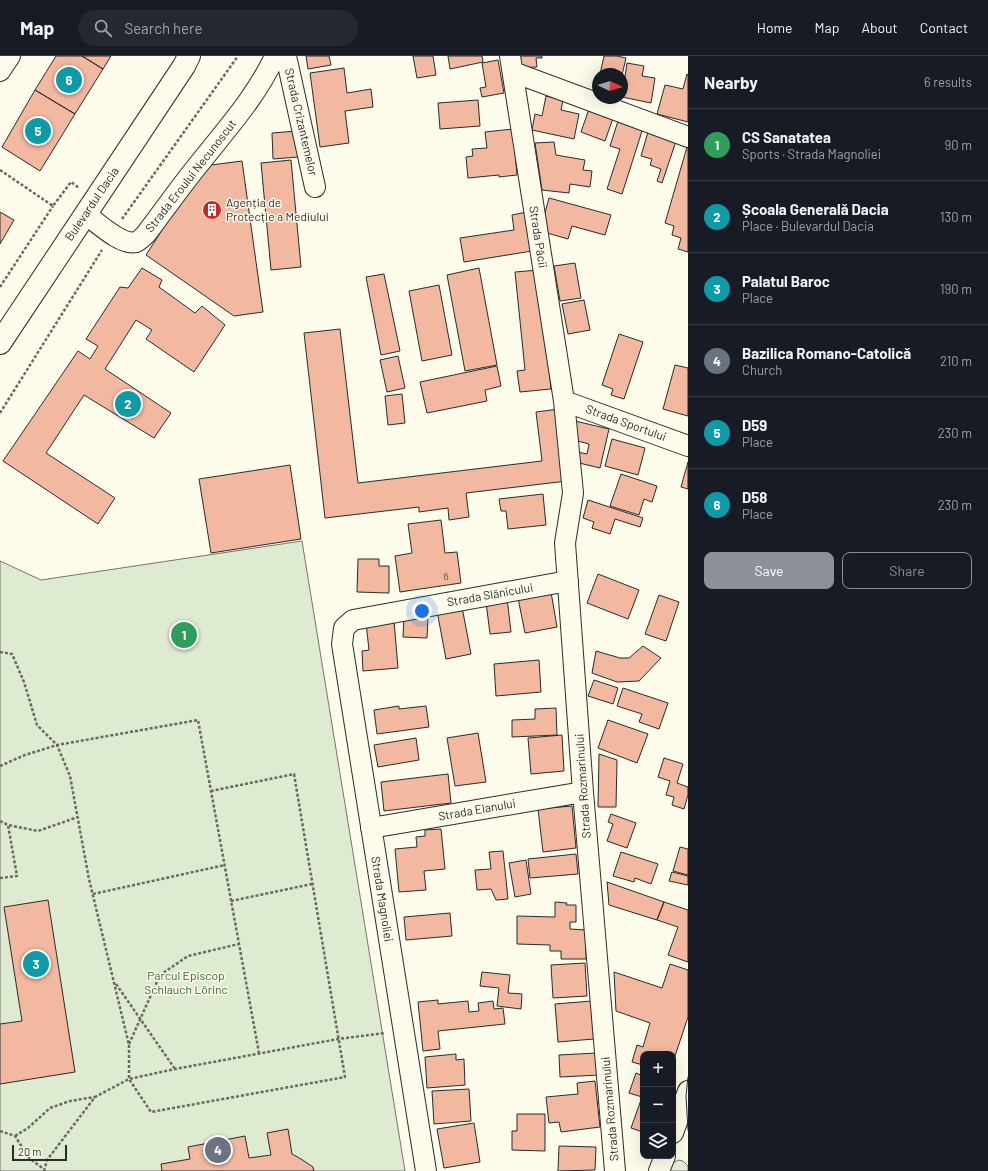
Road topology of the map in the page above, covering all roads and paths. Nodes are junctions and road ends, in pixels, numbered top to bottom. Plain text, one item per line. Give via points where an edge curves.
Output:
1 (10, 56) edge
2 (238, 56) edge
3 (275, 56) edge
4 (286, 56) edge
5 (189, 59) edge
6 (511, 64) edge
7 (0, 71) edge
8 (688, 137) edge
9 (0, 170) edge
10 (316, 187) dead end
11 (53, 206) junction
12 (90, 206) junction
13 (117, 227) junction
14 (0, 287) edge
15 (0, 343) edge
16 (564, 401) junction
17 (0, 413) edge
18 (688, 446) edge
19 (568, 581) junction
20 (344, 628) joint
21 (0, 652) edge
22 (57, 745) junction
23 (0, 766) edge
24 (211, 790) junction
25 (583, 792) junction
26 (78, 816) junction
27 (0, 821) edge
28 (8, 825) junction
29 (371, 828) junction
30 (225, 865) junction
31 (0, 878) edge
32 (312, 884) junction
33 (93, 894) junction
34 (231, 901) junction
35 (239, 944) junction
36 (115, 983) junction
37 (140, 1019) junction
38 (403, 1031) junction
39 (338, 1039) junction
40 (128, 1045) junction
41 (259, 1053) junction
42 (175, 1069) junction
43 (129, 1079) junction
44 (688, 1091) edge
45 (95, 1097) junction
46 (676, 1124) edge
47 (0, 1131) edge
48 (15, 1136) junction
49 (663, 1159) edge
50 (45, 1171) edge
51 (426, 1171) edge
52 (615, 1171) edge
53 (659, 1171) edge

1 - 7 street
2 - 13 path
3 - 13 street, Strada Eroului Necunoscut via 257,91 146,234 137,242 125,242
4 - 10 street, Strada Crizantemelor
5 - 12 main road, Bulevardul Dacia
6 - 8 street
6 - 16 street, Strada Păcii
9 - 11 path
11 - 12 path via 71,182
11 - 14 path
12 - 13 street, Strada Eroului Necunoscut
12 - 13 path
12 - 15 main road, Bulevardul Dacia
13 - 17 path
16 - 18 street, Strada Sportului
16 - 19 street, Strada Rozmarinului via 573,493 565,542
19 - 20 street, Strada Slănicului via 353,620
19 - 25 street, Strada Rozmarinului
20 - 29 street, Strada Magnoliei via 342,644
21 - 22 path via 12,654 24,682 37,725
22 - 23 path
22 - 24 path via 198,720
22 - 26 path via 70,776
24 - 30 path
24 - 32 path via 294,774
25 - 29 street, Strada Elanului
25 - 52 street, Strada Rozmarinului
26 - 28 path via 38,830
26 - 33 path
27 - 28 path
28 - 31 path via 17,876
29 - 38 street, Strada Magnoliei
30 - 33 path
30 - 34 path
32 - 34 path
32 - 39 path
33 - 36 path
34 - 35 path
35 - 37 path via 188,956 160,975
35 - 41 path
36 - 37 path
36 - 40 path
37 - 40 path
37 - 42 path
38 - 39 path
38 - 51 street, Strada Magnoliei
39 - 41 path
39 - 43 path via 345,1077 150,1112
40 - 43 path
41 - 42 path
42 - 43 path
43 - 45 path
44 - 46 street
45 - 48 path via 70,1101 50,1108
45 - 50 path via 48,1160
47 - 48 path
48 - 50 path via 29,1158
49 - 53 street

